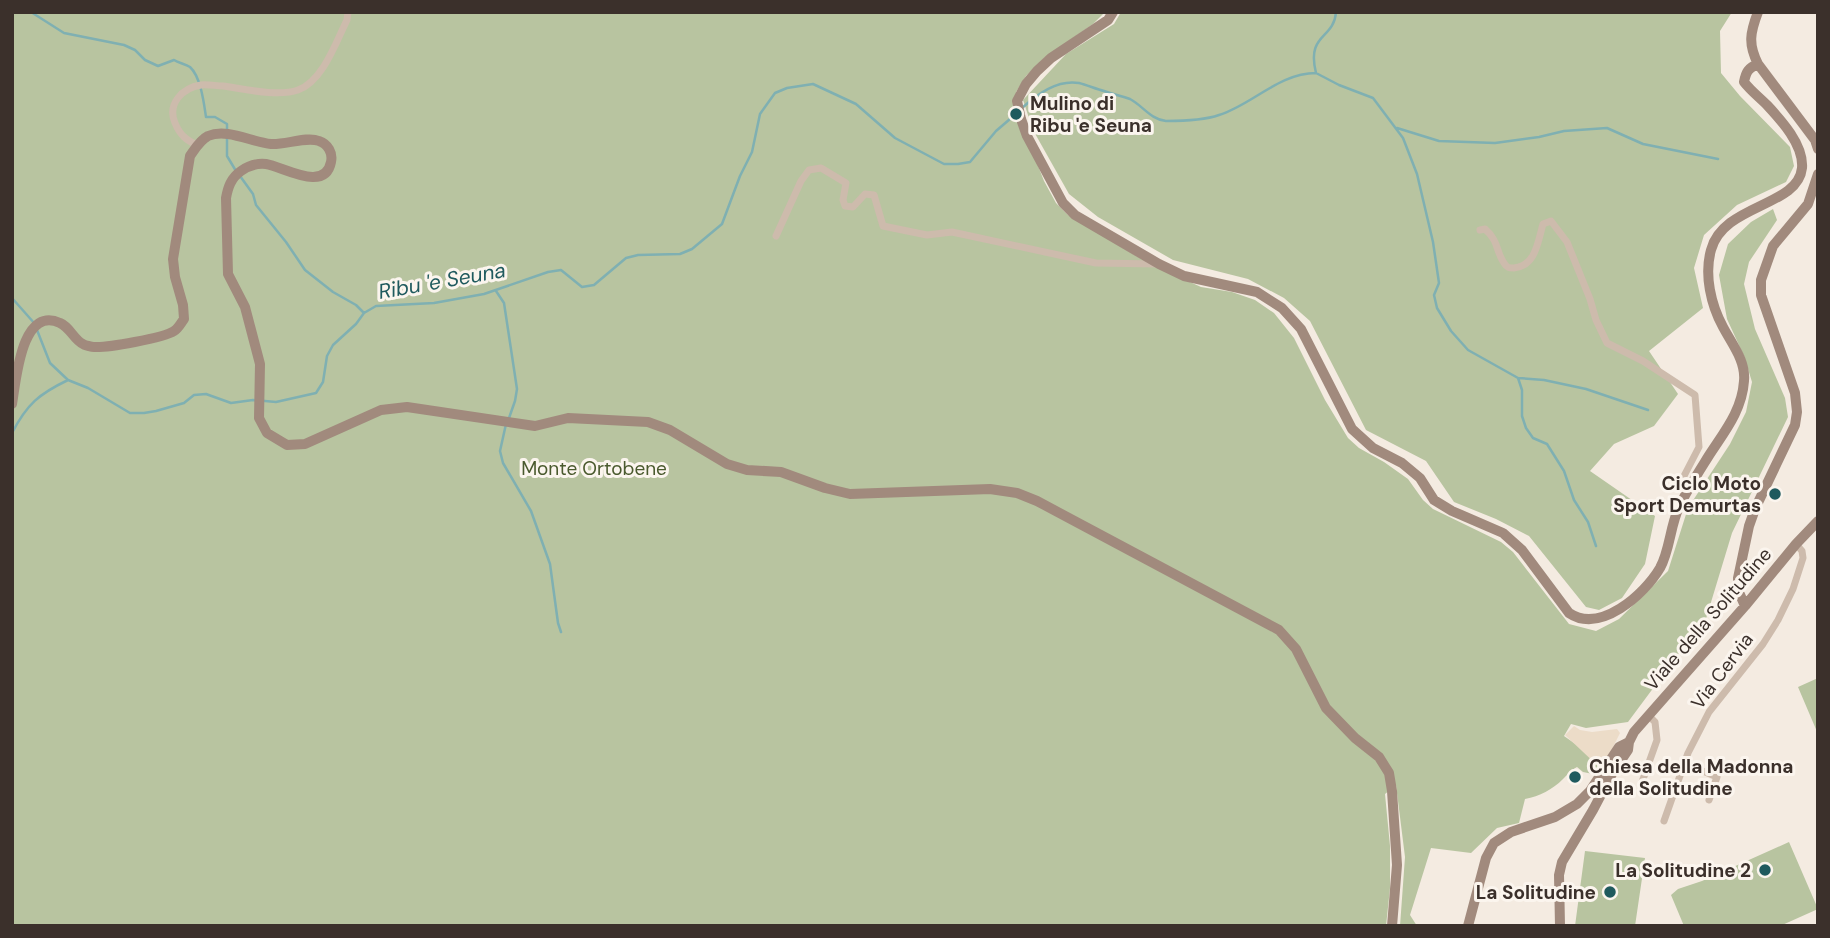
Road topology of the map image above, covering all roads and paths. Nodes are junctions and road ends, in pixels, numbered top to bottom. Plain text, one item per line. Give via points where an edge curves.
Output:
1 (348, 12) edge
2 (1114, 12) edge
3 (1758, 12) edge
4 (1758, 64) junction
5 (197, 145) junction
6 (1818, 149) edge
7 (1817, 179) edge
8 (1479, 230) dead end
9 (776, 236) dead end
10 (1159, 264) junction
11 (12, 404) edge
12 (1689, 489) junction
13 (1818, 521) edge
14 (1796, 544) junction
15 (1745, 606) junction
16 (1648, 715) junction
17 (1629, 742) junction
18 (1684, 764) junction
19 (1642, 782) dead end
20 (1709, 800) dead end
21 (1664, 821) dead end
22 (1560, 923) edge
23 (1392, 926) edge
24 (1468, 926) edge

1 - 5 street via 320,74 297,91 203,84 177,98 173,118 186,140
2 - 10 street via 1051,58 1017,101 1027,136 1063,203 1075,215
3 - 4 street via 1751,46
4 - 6 street
4 - 12 street via 1750,67 1744,82 1797,143 1802,168 1795,185 1736,218 1718,234 1711,250 1708,266 1714,310 1741,359 1743,393 1735,416
5 - 11 street via 190,156 173,259 184,319 175,331 162,337 93,347 80,343 57,321 44,321 30,330 23,344
5 - 23 street via 219,134 268,144 316,140 327,146 332,158 328,170 311,178 264,163 252,165 236,175 226,198 228,274 245,307 260,364 259,418 267,433 287,445 305,444 381,410 407,407 535,426 568,418 648,422 727,464 781,472 850,495 990,489 1037,501 1288,638 1326,709 1389,773 1397,865
7 - 15 street via 1808,204 1773,246 1760,280 1761,295 1796,393 1797,412 1749,526 1738,578
8 - 12 street via 1492,235 1503,262 1514,268 1533,257 1543,224 1551,221 1567,242 1607,343 1643,360 1695,395 1699,447 1684,476
9 - 10 street via 808,170 821,167 846,183 845,206 853,207 865,194 874,195 884,226 927,235 952,232 1096,262
10 - 12 street via 1184,276 1258,292 1282,308 1301,329 1352,429 1420,478 1434,500 1503,533 1577,618 1611,615 1651,579 1660,568 1678,508
13 - 14 street, Viale della Solitudine
14 - 15 street, Viale della Solitudine
14 - 18 street, Via Cervia via 1803,558 1778,620 1709,712
15 - 16 street, Viale della Solitudine
16 - 17 street, Viale della Solitudine
16 - 19 street via 1656,722 1657,740
17 - 22 street via 1629,750 1562,862
17 - 24 street via 1619,747 1577,804 1494,843
18 - 20 street via 1717,777
18 - 21 street, Via Cervia

